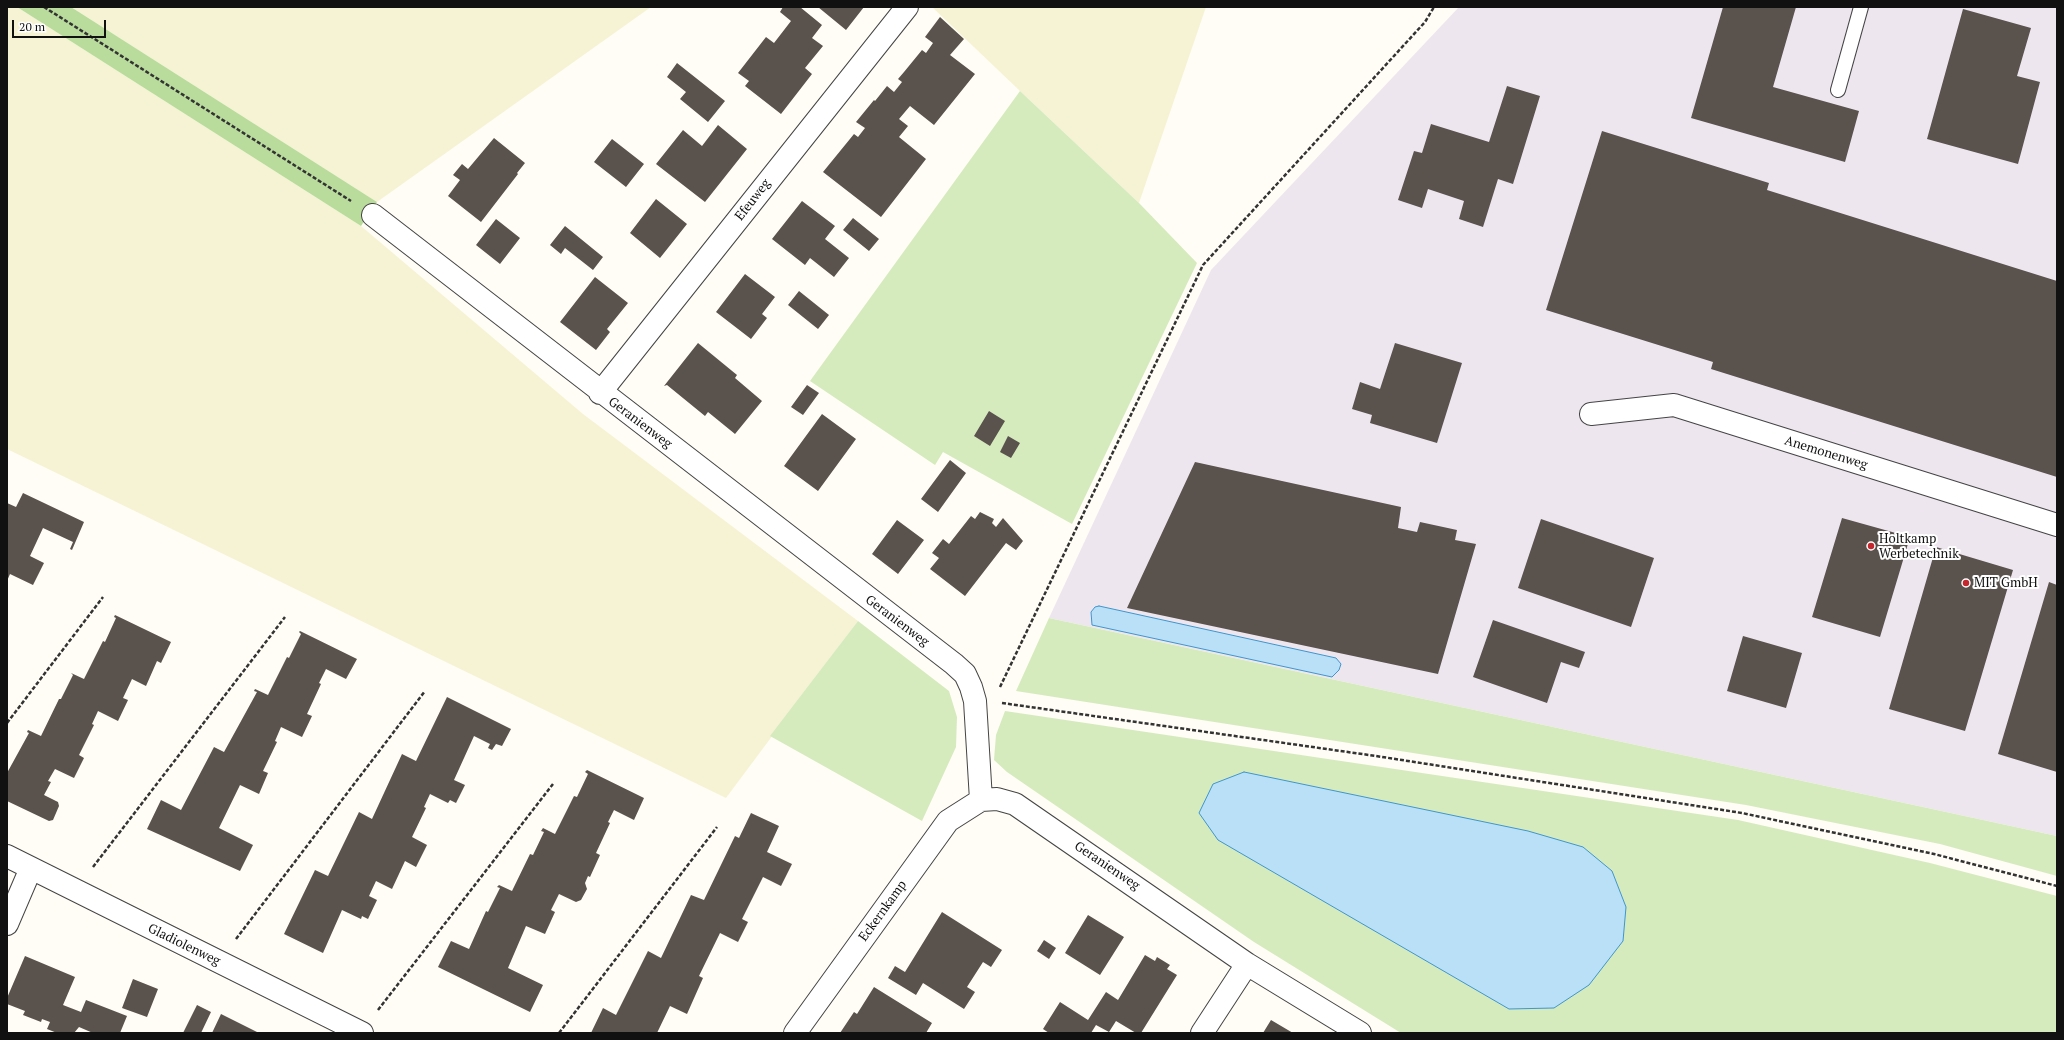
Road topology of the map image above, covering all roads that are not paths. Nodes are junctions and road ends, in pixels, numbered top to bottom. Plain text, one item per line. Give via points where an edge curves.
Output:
1 (906, 7) edge
2 (1861, 7) edge
3 (1838, 90) dead end
4 (373, 215) road end
5 (600, 393) junction
6 (1591, 414) dead end
7 (2057, 525) edge
8 (981, 800) junction
9 (7, 856) edge
10 (31, 868) junction
11 (7, 924) edge
12 (1247, 964) junction
13 (361, 1033) edge
14 (795, 1033) edge
15 (1202, 1033) edge
16 (1360, 1033) edge

1 - 5 street, Efeuweg
2 - 3 lane
4 - 5 street, Geranienweg
5 - 8 street, Geranienweg via 948,659 964,674 975,701
6 - 7 street, Anemonenweg via 1674,405
8 - 12 street, Geranienweg via 997,799 1015,804
8 - 14 street, Eckernkamp via 948,821
9 - 10 street, Gladiolenweg
10 - 11 street
10 - 13 street, Gladiolenweg
12 - 15 street
12 - 16 street, Geranienweg

